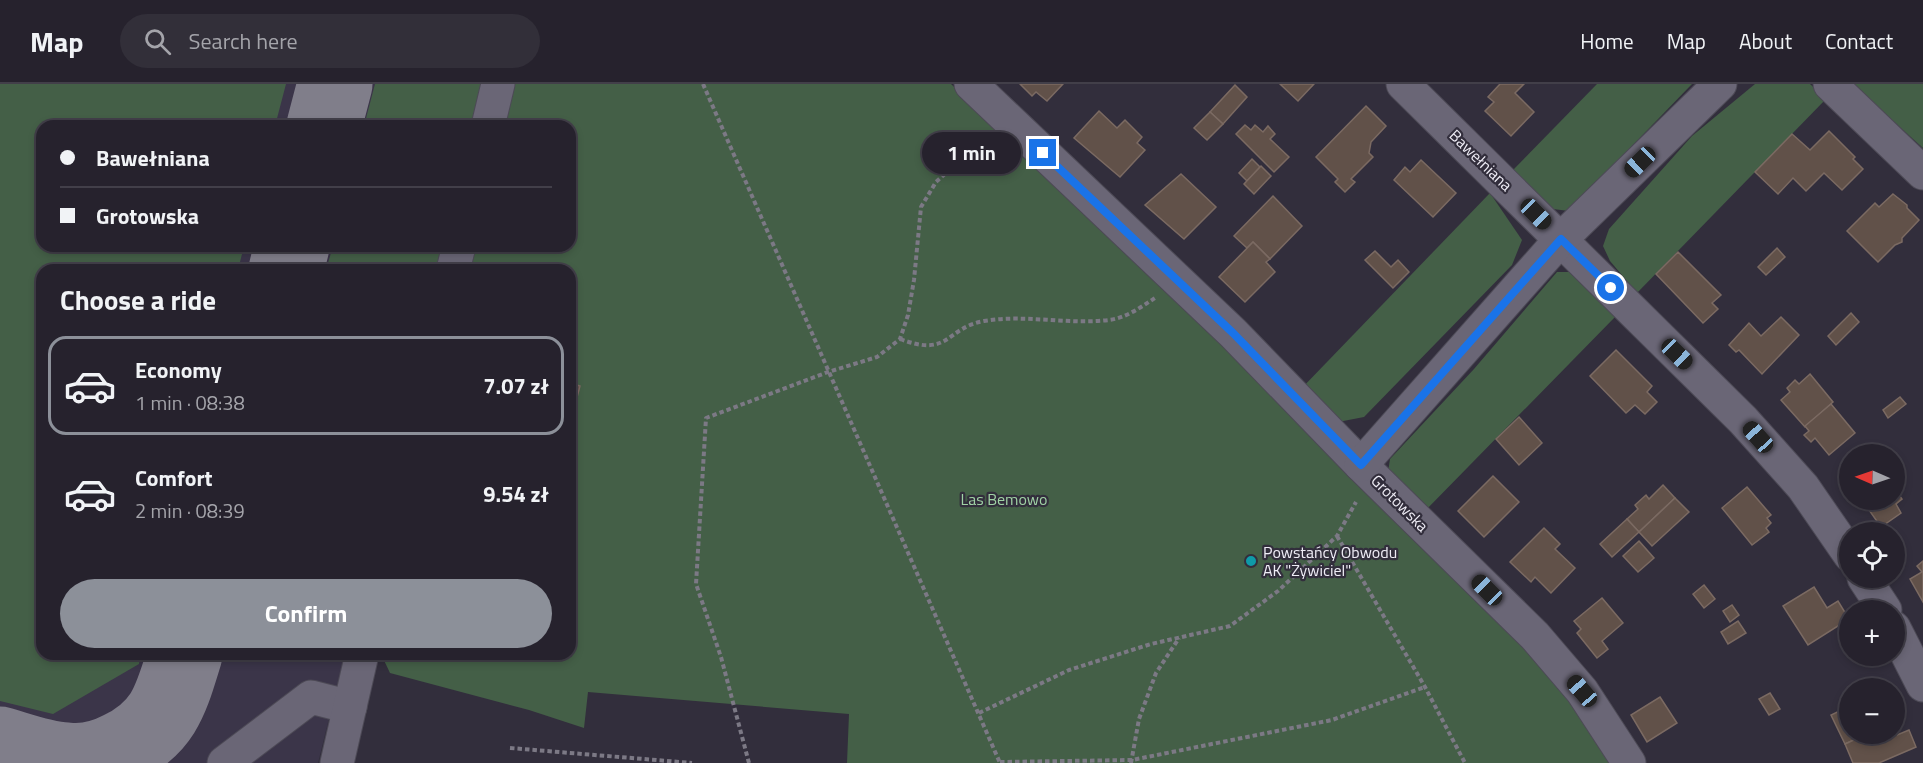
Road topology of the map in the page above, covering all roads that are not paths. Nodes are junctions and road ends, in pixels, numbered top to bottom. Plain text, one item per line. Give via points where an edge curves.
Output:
1 (498, 84) edge
2 (971, 84) edge
3 (1403, 84) edge
4 (1720, 84) edge
5 (1830, 84) edge
6 (489, 120) edge
7 (1923, 173) edge
8 (1561, 239) junction
9 (1361, 465) junction
10 (1839, 539) edge
11 (1905, 650) edge
12 (361, 660) edge
13 (1923, 685) edge
14 (350, 707) junction
15 (224, 763) edge
16 (337, 763) edge
17 (1629, 763) edge

1 - 6 street
2 - 9 street, Grotowska via 1233,333
3 - 8 street, Bawełniana
4 - 8 street
5 - 7 street
8 - 9 street
8 - 10 street, Bawełniana via 1743,420 1803,487
9 - 17 street, Grotowska via 1535,636 1582,691
11 - 13 street
12 - 14 street
14 - 15 street via 311,697
14 - 16 street

